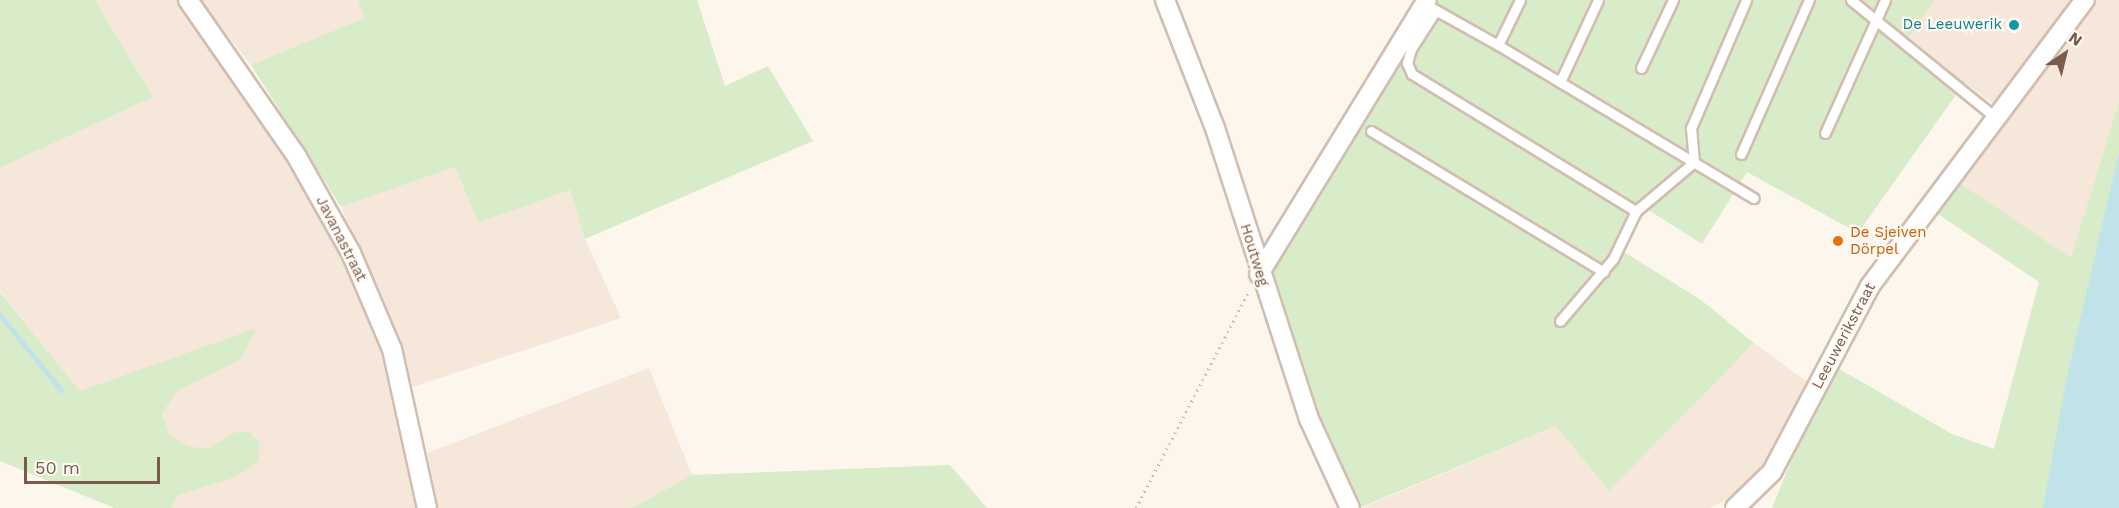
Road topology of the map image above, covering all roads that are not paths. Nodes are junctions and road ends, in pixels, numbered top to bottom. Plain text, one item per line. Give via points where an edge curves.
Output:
1 (188, 0) edge
2 (1165, 0) edge
3 (1520, 0) edge
4 (1598, 0) edge
5 (1673, 0) edge
6 (1746, 0) edge
7 (1809, 0) edge
8 (1851, 0) edge
9 (1885, 0) edge
10 (2085, 0) edge
11 (1429, 5) edge
12 (1876, 20) junction
13 (1498, 45) junction
14 (1641, 68) dead end
15 (1560, 82) junction
16 (1996, 118) junction
17 (1371, 131) dead end
18 (1825, 133) dead end
19 (1741, 154) dead end
20 (1694, 162) junction
21 (1754, 198) dead end
22 (1636, 210) junction
23 (1259, 273) junction
24 (1604, 273) junction
25 (1560, 321) dead end
26 (1740, 507) edge
27 (427, 508) edge
28 (1350, 508) edge

1 - 27 street, Javanastraat via 297,157 351,254 392,349
2 - 23 street, Houtweg via 1215,128
3 - 13 lane
4 - 15 lane
5 - 14 lane
6 - 20 lane via 1691,128
7 - 19 lane
8 - 12 lane
9 - 12 lane
10 - 16 street, Leeuwerikstraat
11 - 13 lane
11 - 22 lane via 1407,63 1412,74
11 - 23 street
12 - 16 lane
12 - 18 lane
13 - 15 lane
15 - 20 lane
16 - 26 street, Leeuwerikstraat via 1870,286 1772,472
17 - 24 lane
20 - 21 lane
20 - 22 lane
22 - 24 lane
23 - 28 street, Houtweg via 1309,419
24 - 25 lane

